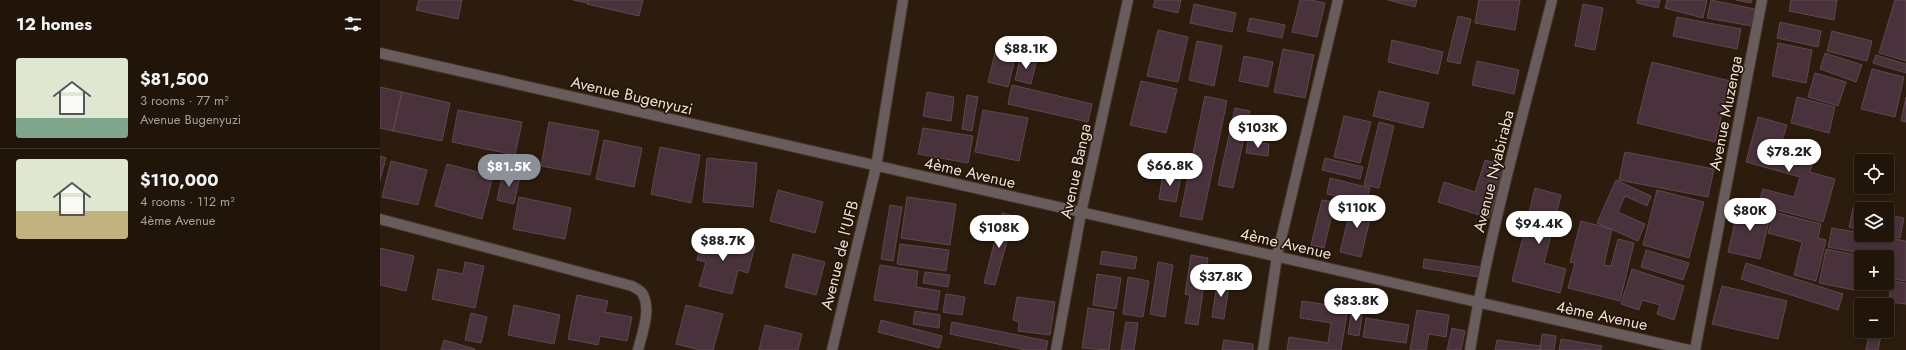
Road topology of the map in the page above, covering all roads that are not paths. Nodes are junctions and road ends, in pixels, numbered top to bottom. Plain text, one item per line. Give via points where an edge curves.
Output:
1 (903, 0) edge
2 (1128, 0) edge
3 (1338, 0) edge
4 (1552, 0) edge
5 (1762, 0) edge
6 (380, 53) edge
7 (876, 167) junction
8 (1081, 213) junction
9 (380, 219) edge
10 (1278, 256) junction
11 (1478, 303) junction
12 (638, 350) edge
13 (832, 350) edge
14 (1056, 350) edge
15 (1263, 350) edge
16 (1470, 350) edge
17 (1689, 350) edge
18 (1695, 350) edge

1 - 7 street, Avenue de l'UFB
2 - 8 street, Avenue Banga
3 - 10 street
4 - 11 street, Avenue Nyabiraba via 1509,163
5 - 18 street, Avenue Muzenga
6 - 7 street, Avenue Bugenyuzi
7 - 8 street, 4ème Avenue
7 - 13 street, Avenue de l'UFB
8 - 10 street, 4ème Avenue
8 - 14 street, Avenue Banga
9 - 12 street via 632,286 642,292 646,301
10 - 11 street, 4ème Avenue
10 - 15 street
11 - 16 street, Avenue Nyabiraba
11 - 17 street, 4ème Avenue

